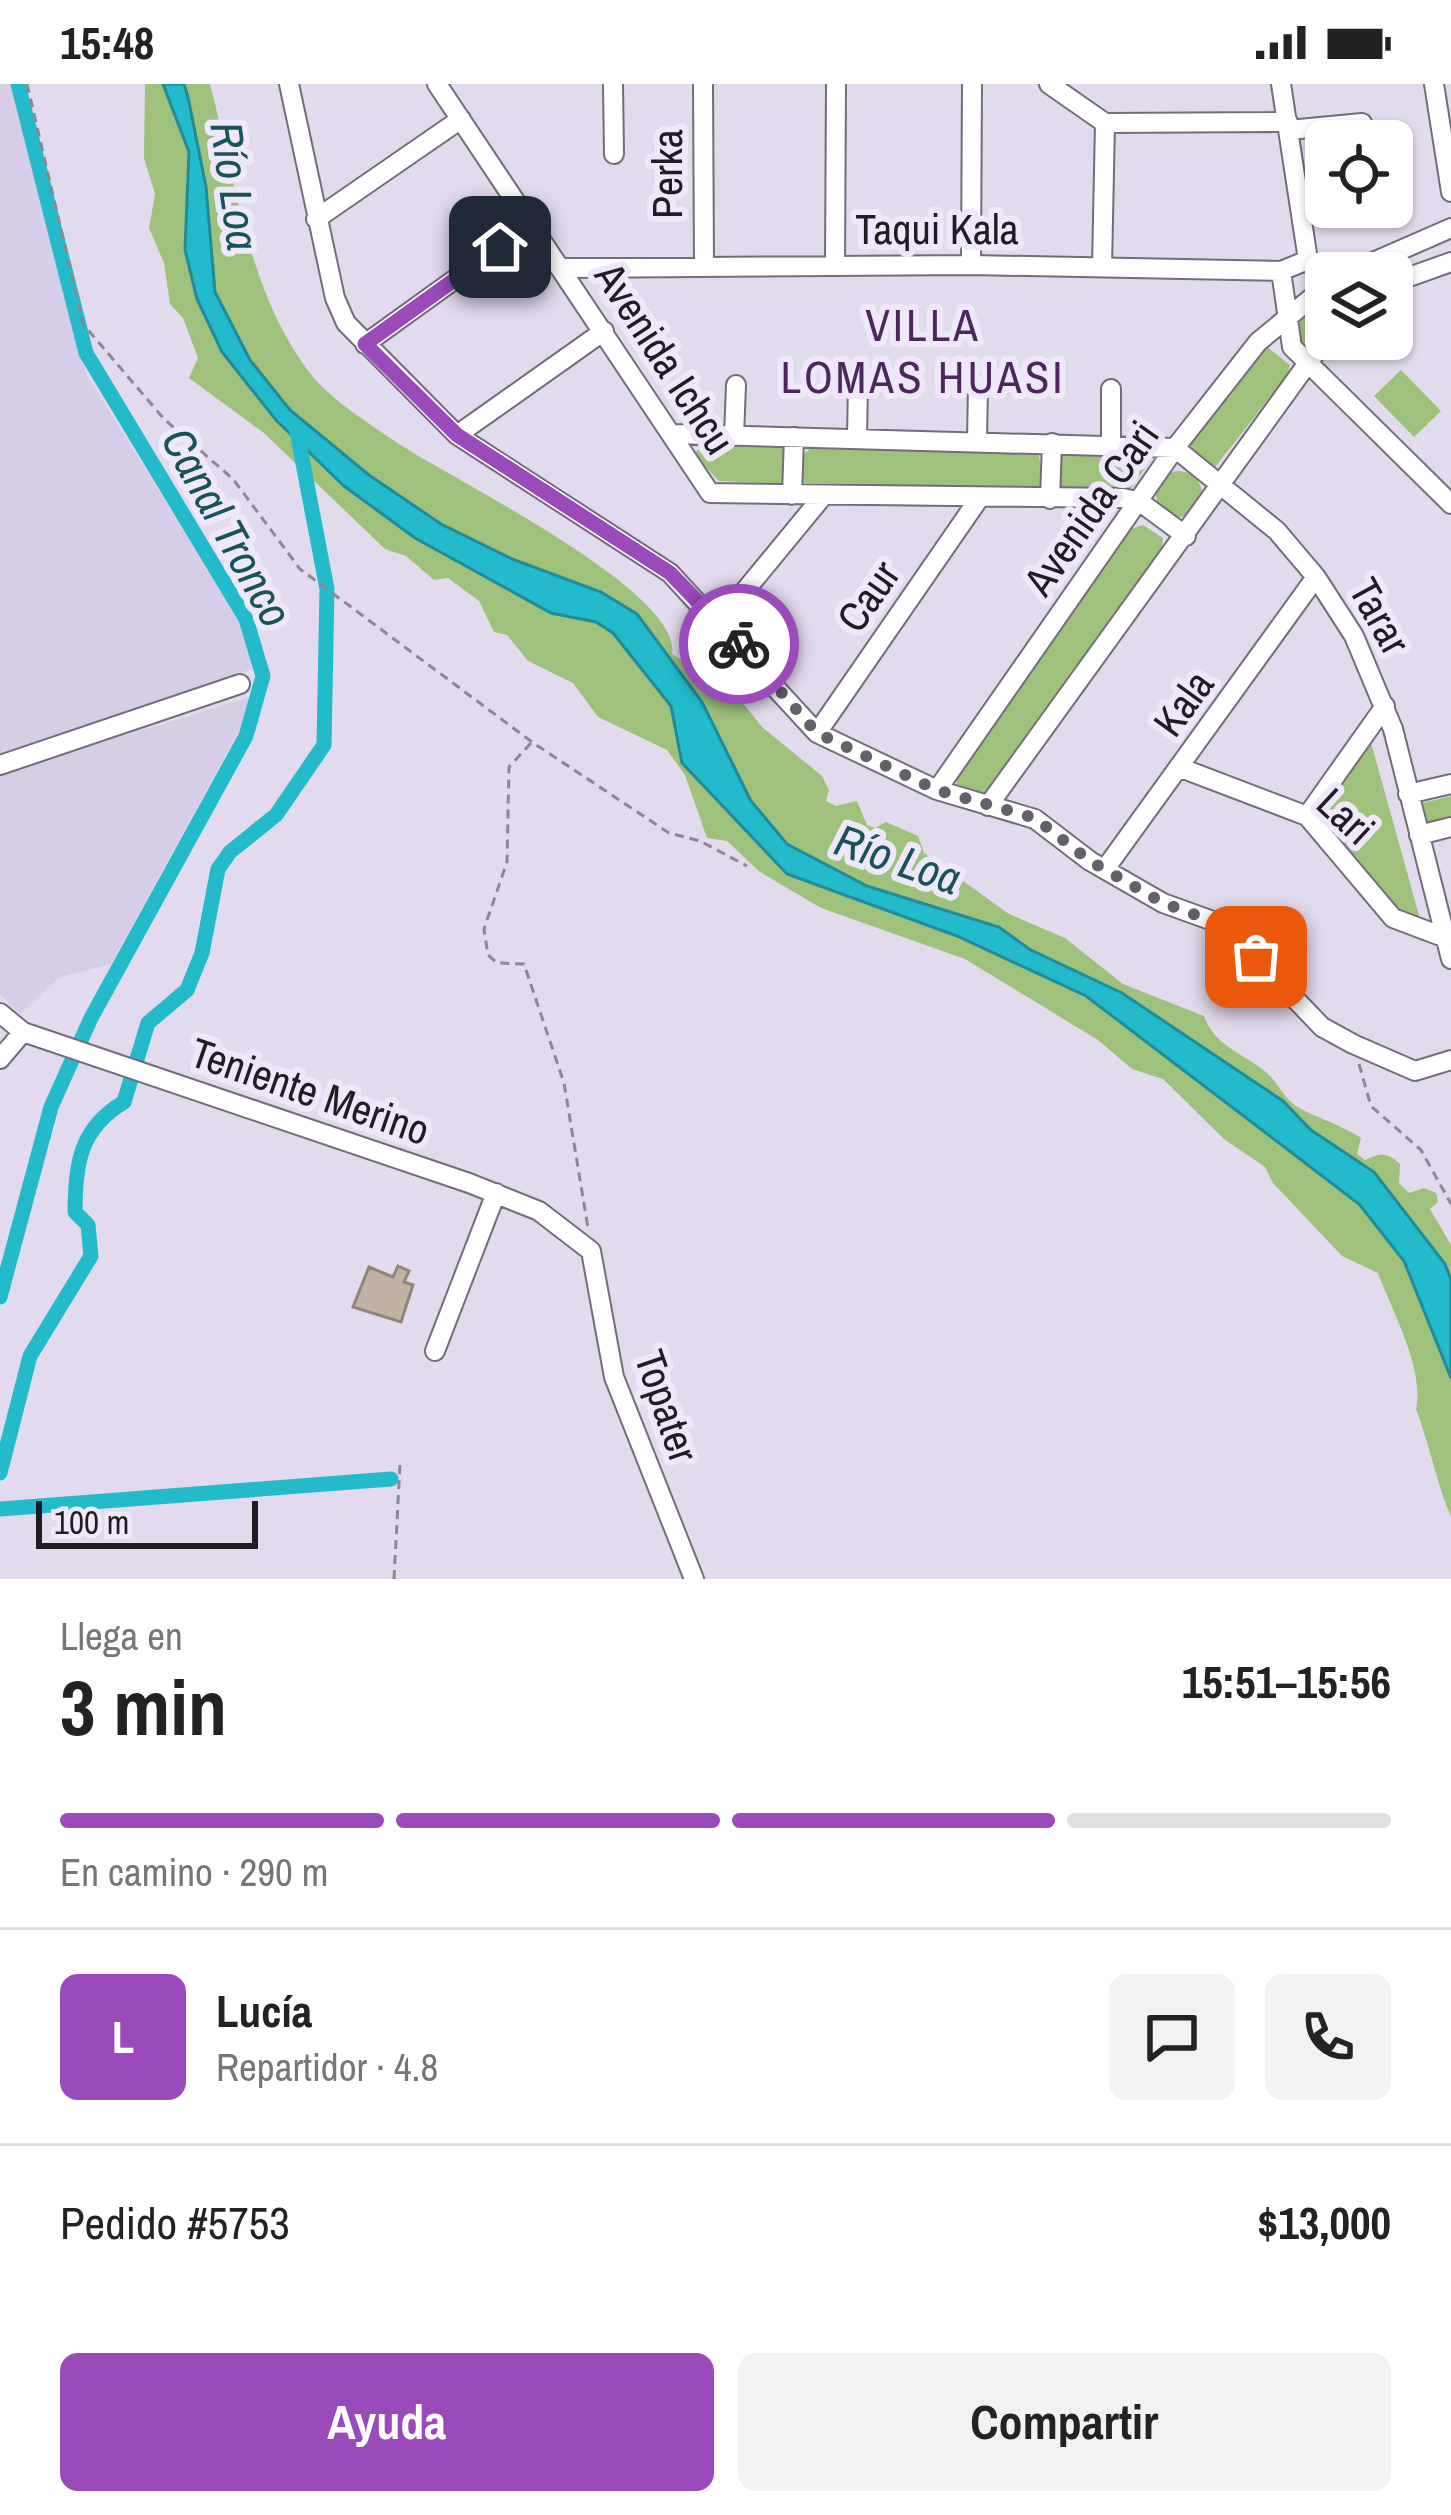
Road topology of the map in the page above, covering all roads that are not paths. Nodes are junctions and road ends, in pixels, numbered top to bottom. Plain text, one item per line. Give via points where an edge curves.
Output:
1 (289, 84) edge
2 (437, 84) edge
3 (613, 84) edge
4 (703, 84) edge
5 (836, 84) edge
6 (972, 84) edge
7 (1049, 84) edge
8 (1281, 84) edge
9 (1434, 84) edge
10 (461, 119) junction
11 (1106, 123) junction
12 (1305, 125) edge
13 (1288, 126) junction
14 (614, 154) dead end
15 (1451, 192) edge
16 (316, 219) junction
17 (533, 223) junction
18 (1451, 228) edge
19 (1307, 252) edge
20 (1396, 252) edge
21 (1305, 261) edge
22 (1451, 262) edge
23 (704, 264) junction
24 (835, 265) junction
25 (971, 265) junction
26 (1102, 267) junction
27 (564, 268) junction
28 (1282, 271) junction
29 (1413, 276) edge
30 (1305, 302) edge
31 (1285, 319) junction
32 (604, 331) junction
33 (365, 344) junction
34 (1313, 360) edge
35 (1311, 363) junction
36 (858, 381) dead end
37 (978, 384) dead end
38 (736, 385) dead end
39 (1111, 389) dead end
40 (672, 434) junction
41 (457, 435) junction
42 (734, 436) junction
43 (794, 437) junction
44 (857, 439) junction
45 (976, 442) junction
46 (1052, 443) junction
47 (1112, 445) junction
48 (1175, 448) junction
49 (1222, 483) junction
50 (792, 495) junction
51 (823, 496) junction
52 (978, 500) junction
53 (1050, 500) junction
54 (1140, 502) junction
55 (1451, 504) edge
56 (1186, 536) junction
57 (1316, 577) junction
58 (720, 621) junction
59 (240, 685) dead end
60 (1385, 706) junction
61 (817, 733) junction
62 (0, 766) edge
63 (1181, 768) junction
64 (1451, 784) edge
65 (937, 790) junction
66 (1408, 794) junction
67 (988, 806) junction
68 (1306, 816) junction
69 (1451, 827) edge
70 (1419, 835) junction
71 (1105, 869) junction
72 (1446, 938) junction
73 (1451, 959) edge
74 (0, 1013) edge
75 (22, 1032) junction
76 (0, 1059) edge
77 (1451, 1060) edge
78 (496, 1193) junction
79 (591, 1251) joint
80 (435, 1351) dead end
81 (694, 1579) edge

1 - 16 street
2 - 10 street, Avenida Ichcu
3 - 14 street
4 - 23 street, Perka
5 - 24 street
6 - 25 street
7 - 11 street
8 - 13 street
9 - 15 street
10 - 16 street
10 - 17 street, Avenida Ichcu
11 - 13 street
11 - 26 street
12 - 13 street
13 - 19 street
16 - 33 street via 335,298
17 - 27 street, Avenida Ichcu
17 - 33 street
18 - 20 street
21 - 28 street, Taqui Kala
22 - 29 street
23 - 24 street, Taqui Kala
23 - 27 street, Taqui Kala
24 - 25 street, Taqui Kala
25 - 26 street, Taqui Kala
26 - 28 street, Taqui Kala
27 - 32 street, Avenida Ichcu
28 - 31 street
30 - 31 street, Avenida Cari
31 - 35 street via 1292,347
31 - 48 street, Avenida Cari
32 - 40 street, Avenida Ichcu
32 - 41 street
33 - 41 street
34 - 35 street
35 - 49 street
35 - 55 street
36 - 44 street
37 - 45 street
38 - 42 street
39 - 47 street
40 - 42 street
40 - 50 street, Avenida Ichcu via 710,493
41 - 58 street via 670,573
42 - 43 street
43 - 44 street
43 - 50 street
44 - 45 street
45 - 46 street
46 - 47 street
46 - 53 street
47 - 48 street
48 - 49 street, Tarar
48 - 54 street, Avenida Cari
49 - 56 street
49 - 57 street, Tarar
50 - 51 street
51 - 52 street
51 - 58 street
52 - 53 street
52 - 61 street, Caur
53 - 54 street
54 - 56 street
54 - 65 street, Avenida Cari
56 - 67 street
57 - 60 street, Tarar
57 - 63 street, Kala
58 - 61 street
59 - 62 street
60 - 66 street, Tarar
60 - 68 street
61 - 65 street
63 - 68 street, Lari
63 - 71 street, Kala
64 - 66 street
65 - 67 street
66 - 70 street, Tarar
67 - 71 street via 1035,818
68 - 72 street, Lari via 1393,918
69 - 70 street
70 - 72 street, Tarar
71 - 77 street via 1235,933 1322,1027 1415,1071
72 - 73 street, Tarar
74 - 75 street, Teniente Merino
75 - 76 street
75 - 78 street, Teniente Merino
78 - 79 street, Teniente Merino via 539,1211
78 - 80 street
79 - 81 street, Topater via 614,1377

